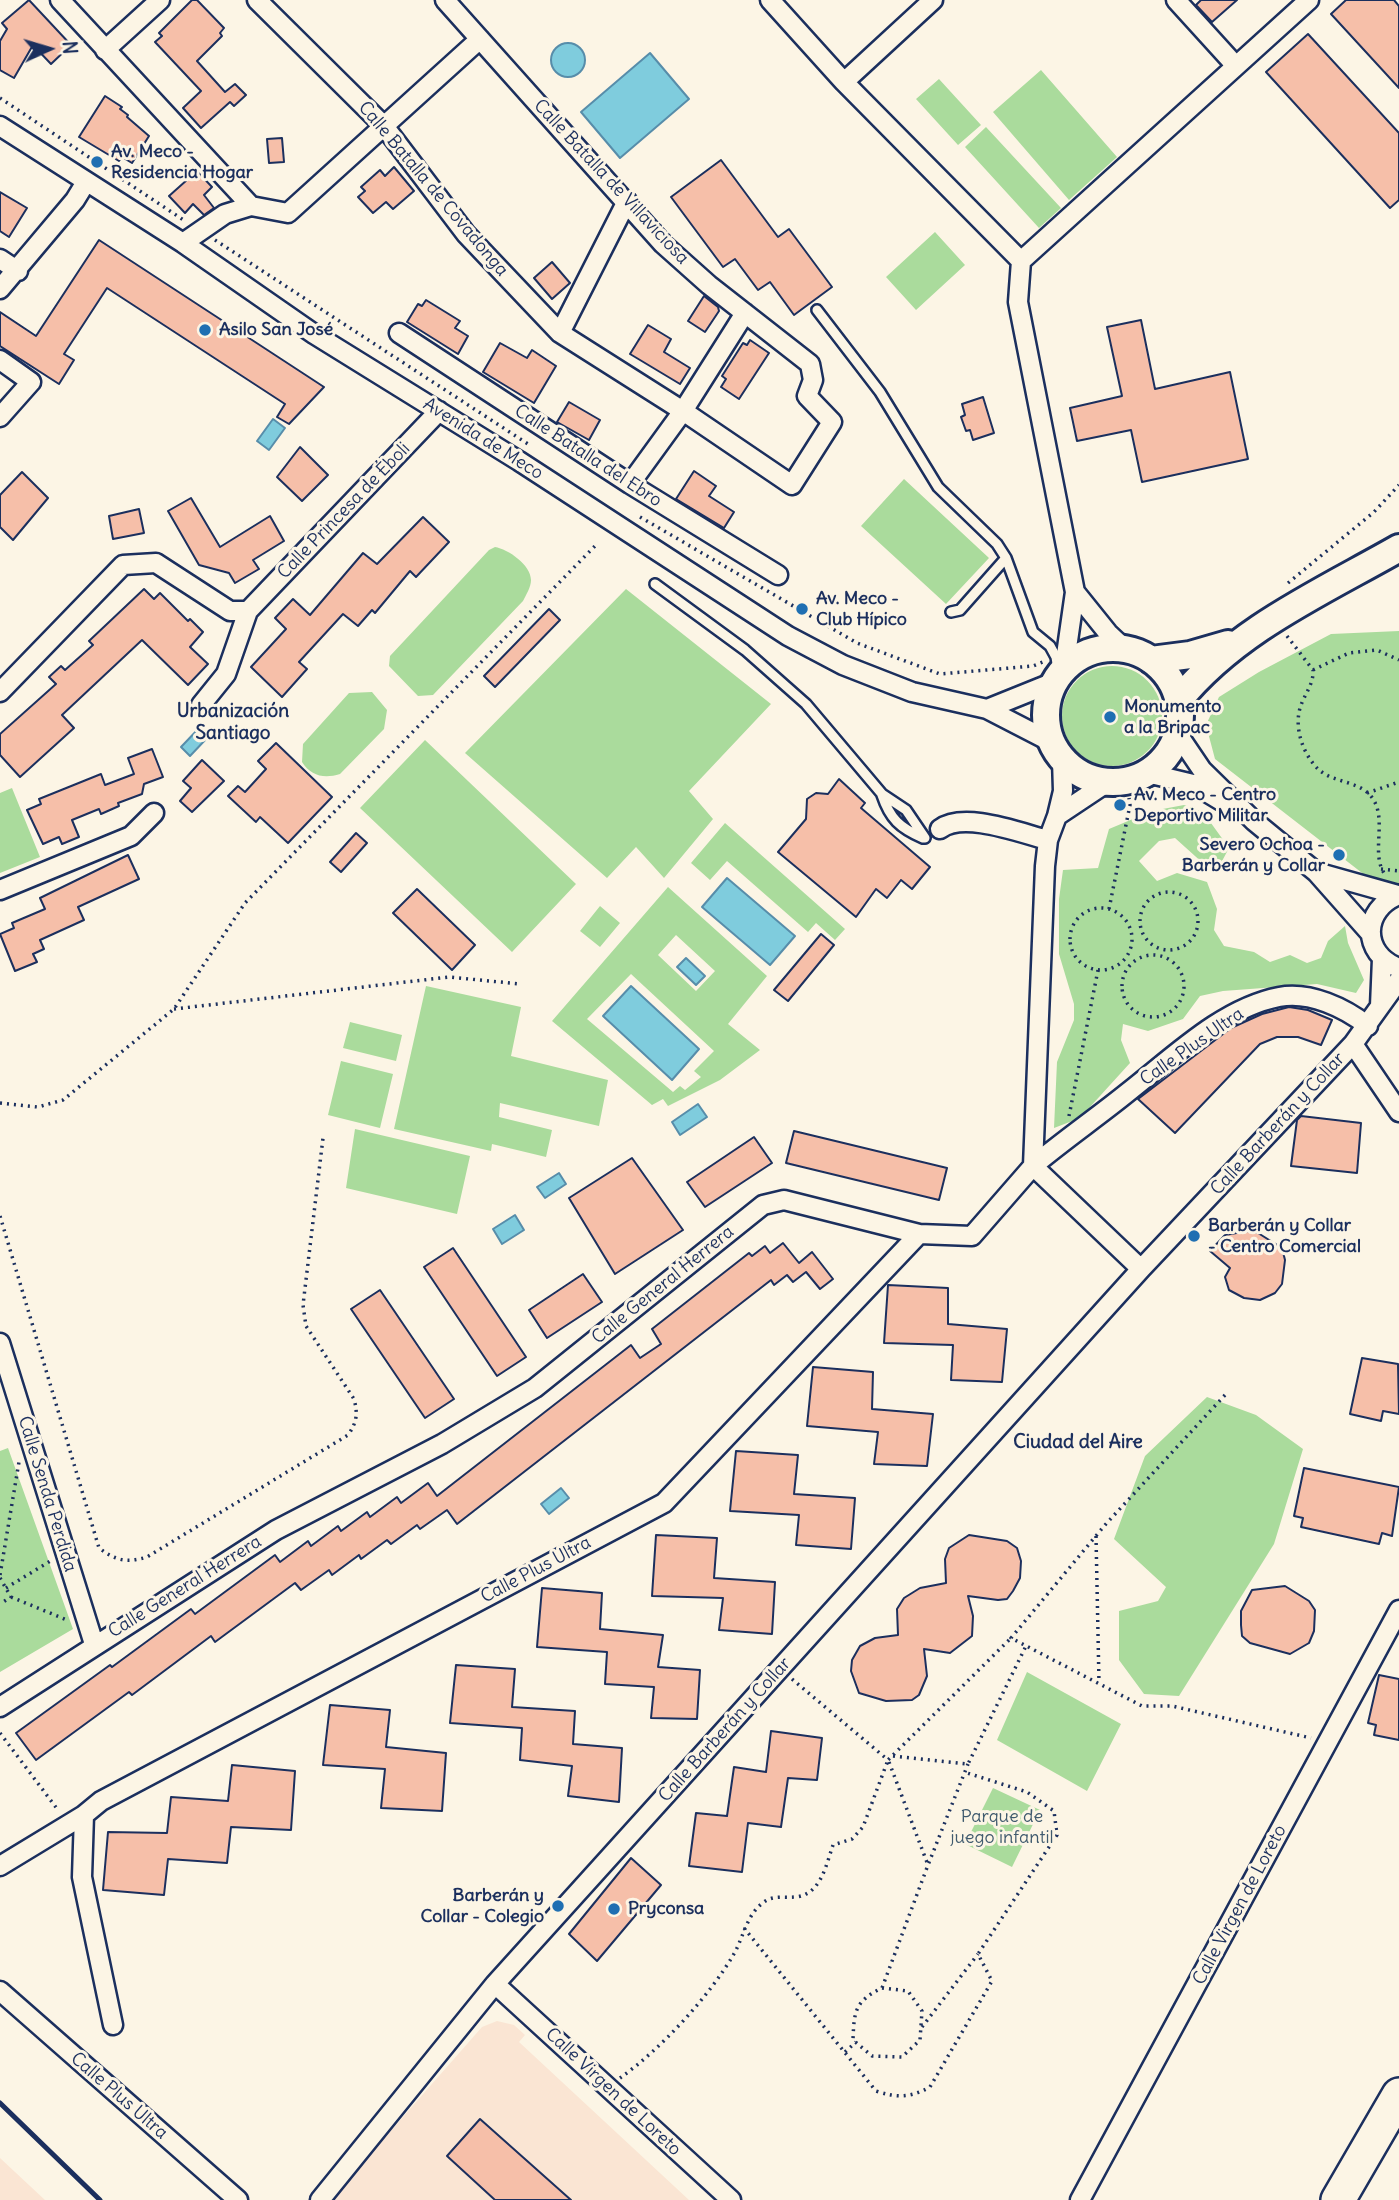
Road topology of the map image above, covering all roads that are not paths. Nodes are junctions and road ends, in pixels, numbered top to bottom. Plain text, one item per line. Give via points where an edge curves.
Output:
1 (60, 0) edge
2 (160, 0) edge
3 (257, 0) edge
4 (445, 0) edge
5 (770, 0) edge
6 (933, 0) edge
7 (1175, 0) edge
8 (1309, 0) edge
9 (480, 38) junction
10 (105, 50) junction
11 (1236, 66) junction
12 (844, 82) junction
13 (0, 126) edge
14 (384, 127) junction
15 (86, 182) junction
16 (627, 201) junction
17 (251, 206) junction
18 (183, 243) junction
19 (0, 259) edge
20 (1021, 261) junction
21 (18, 271) junction
22 (0, 289) edge
23 (817, 310) dead end
24 (745, 313) junction
25 (399, 333) dead end
26 (560, 333) junction
27 (0, 360) edge
28 (439, 411) junction
29 (683, 411) junction
30 (0, 417) edge
31 (630, 484) junction
32 (792, 485) joint
33 (1399, 548) edge
34 (1006, 558) junction
35 (778, 575) dead end
36 (655, 583) dead end
37 (1075, 592) junction
38 (248, 611) junction
39 (951, 612) dead end
40 (1243, 639) junction
41 (1125, 649) junction
42 (1151, 660) junction
43 (1058, 671) junction
44 (0, 692) edge
45 (1178, 701) junction
46 (201, 705) dead end
47 (987, 709) junction
48 (1177, 733) junction
49 (1056, 750) junction
50 (1147, 773) junction
51 (1119, 790) junction
52 (882, 794) junction
53 (155, 813) dead end
54 (1057, 816) junction
55 (1254, 821) junction
56 (932, 834) junction
57 (1048, 841) junction
58 (1315, 872) junction
59 (0, 890) edge
60 (1395, 890) edge
61 (1370, 933) junction
62 (1382, 959) junction
63 (1399, 968) edge
64 (1399, 980) edge
65 (1380, 1006) junction
66 (1368, 1026) junction
67 (1353, 1044) junction
68 (1399, 1112) edge
69 (1034, 1166) junction
70 (919, 1234) junction
71 (1141, 1269) junction
72 (0, 1343) edge
73 (1399, 1610) edge
74 (94, 1644) junction
75 (0, 1707) edge
76 (85, 1815) junction
77 (0, 1866) edge
78 (495, 1984) junction
79 (0, 1991) edge
80 (113, 2025) dead end
81 (1399, 2095) edge
82 (238, 2200) edge
83 (320, 2200) edge
84 (731, 2200) edge
85 (1080, 2200) edge
86 (1338, 2200) edge

1 - 10 street
2 - 10 street
3 - 14 street, Calle Batalla de Covadonga
4 - 9 street, Calle Batalla de Villaviciosa
5 - 12 street
6 - 12 street
7 - 11 street
8 - 11 street
9 - 14 street
9 - 16 street, Calle Batalla de Villaviciosa
10 - 17 street
11 - 20 street
12 - 20 street
13 - 15 street, Avenida de Meco
14 - 17 street via 288,213
14 - 26 street, Calle Batalla de Covadonga via 466,234
15 - 18 street, Avenida de Meco
15 - 21 street
16 - 24 street, Calle Batalla de Villaviciosa via 663,244
16 - 26 street
17 - 18 street via 225,214
18 - 28 street, Avenida de Meco via 314,334
19 - 21 street
20 - 37 street via 1018,302
21 - 22 street
23 - 34 lane via 880,393 938,488
24 - 29 street
24 - 32 street, Calle Batalla de Villaviciosa via 810,364 813,380 807,396 832,422
25 - 31 street, Calle Batalla del Ebro
26 - 29 street, Calle Batalla de Covadonga
27 - 30 street via 31,382
28 - 38 street, Calle Princesa de Éboli
28 - 47 street, Avenida de Meco via 788,636 843,665 912,692
29 - 31 street
29 - 32 street, Calle Batalla de Covadonga
31 - 35 street, Calle Batalla del Ebro
33 - 40 street
34 - 39 lane via 960,610
34 - 43 lane via 1033,632
36 - 52 lane via 745,650 806,704
37 - 41 street
37 - 43 street
38 - 44 street via 230,611 156,563 123,565
38 - 46 street, Calle Princesa de Éboli via 226,674
40 - 42 street via 1190,655
40 - 45 street via 1202,671
41 - 42 street
41 - 43 street via 1098,649
42 - 45 street via 1168,678
43 - 47 street
43 - 49 street via 1046,711
45 - 48 street
47 - 49 street, Avenida de Meco
48 - 50 street via 1161,763
48 - 55 street via 1202,769
49 - 51 street via 1083,775
49 - 54 street via 1063,791
50 - 51 street via 1122,782
50 - 55 street via 1194,784
51 - 54 street
52 - 56 lane
52 - 56 lane via 888,814 903,829
53 - 59 street via 131,836
54 - 57 street
55 - 58 street
56 - 57 street via 950,821 970,821
57 - 69 street
58 - 60 street
58 - 61 street
60 - 61 street via 1373,916
61 - 62 street
62 - 63 street
62 - 65 street, Calle Barberán y Collar
64 - 65 street, Calle Barberán y Collar
65 - 66 street, Calle Barberán y Collar
66 - 67 street, Calle Barberán y Collar
66 - 69 street, Calle Plus Ultra via 1348,1010 1311,998 1281,996 1247,1007 1201,1036
67 - 68 street
67 - 71 street, Calle Barberán y Collar
69 - 70 street, Calle General Herrera via 972,1236
69 - 71 street
70 - 74 street, Calle General Herrera via 784,1200 762,1205 535,1388 442,1444 276,1530
70 - 76 street, Calle Plus Ultra via 664,1503 102,1801
71 - 78 street, Calle Barberán y Collar
72 - 74 street, Calle Senda Perdida
73 - 85 street, Calle Virgen de Loreto
74 - 75 street, Calle General Herrera
76 - 77 street, Calle Plus Ultra
76 - 80 street via 82,1877
78 - 83 street, Calle Barberán y Collar
78 - 84 street, Calle Virgen de Loreto
79 - 82 street, Calle Plus Ultra
81 - 86 highway

